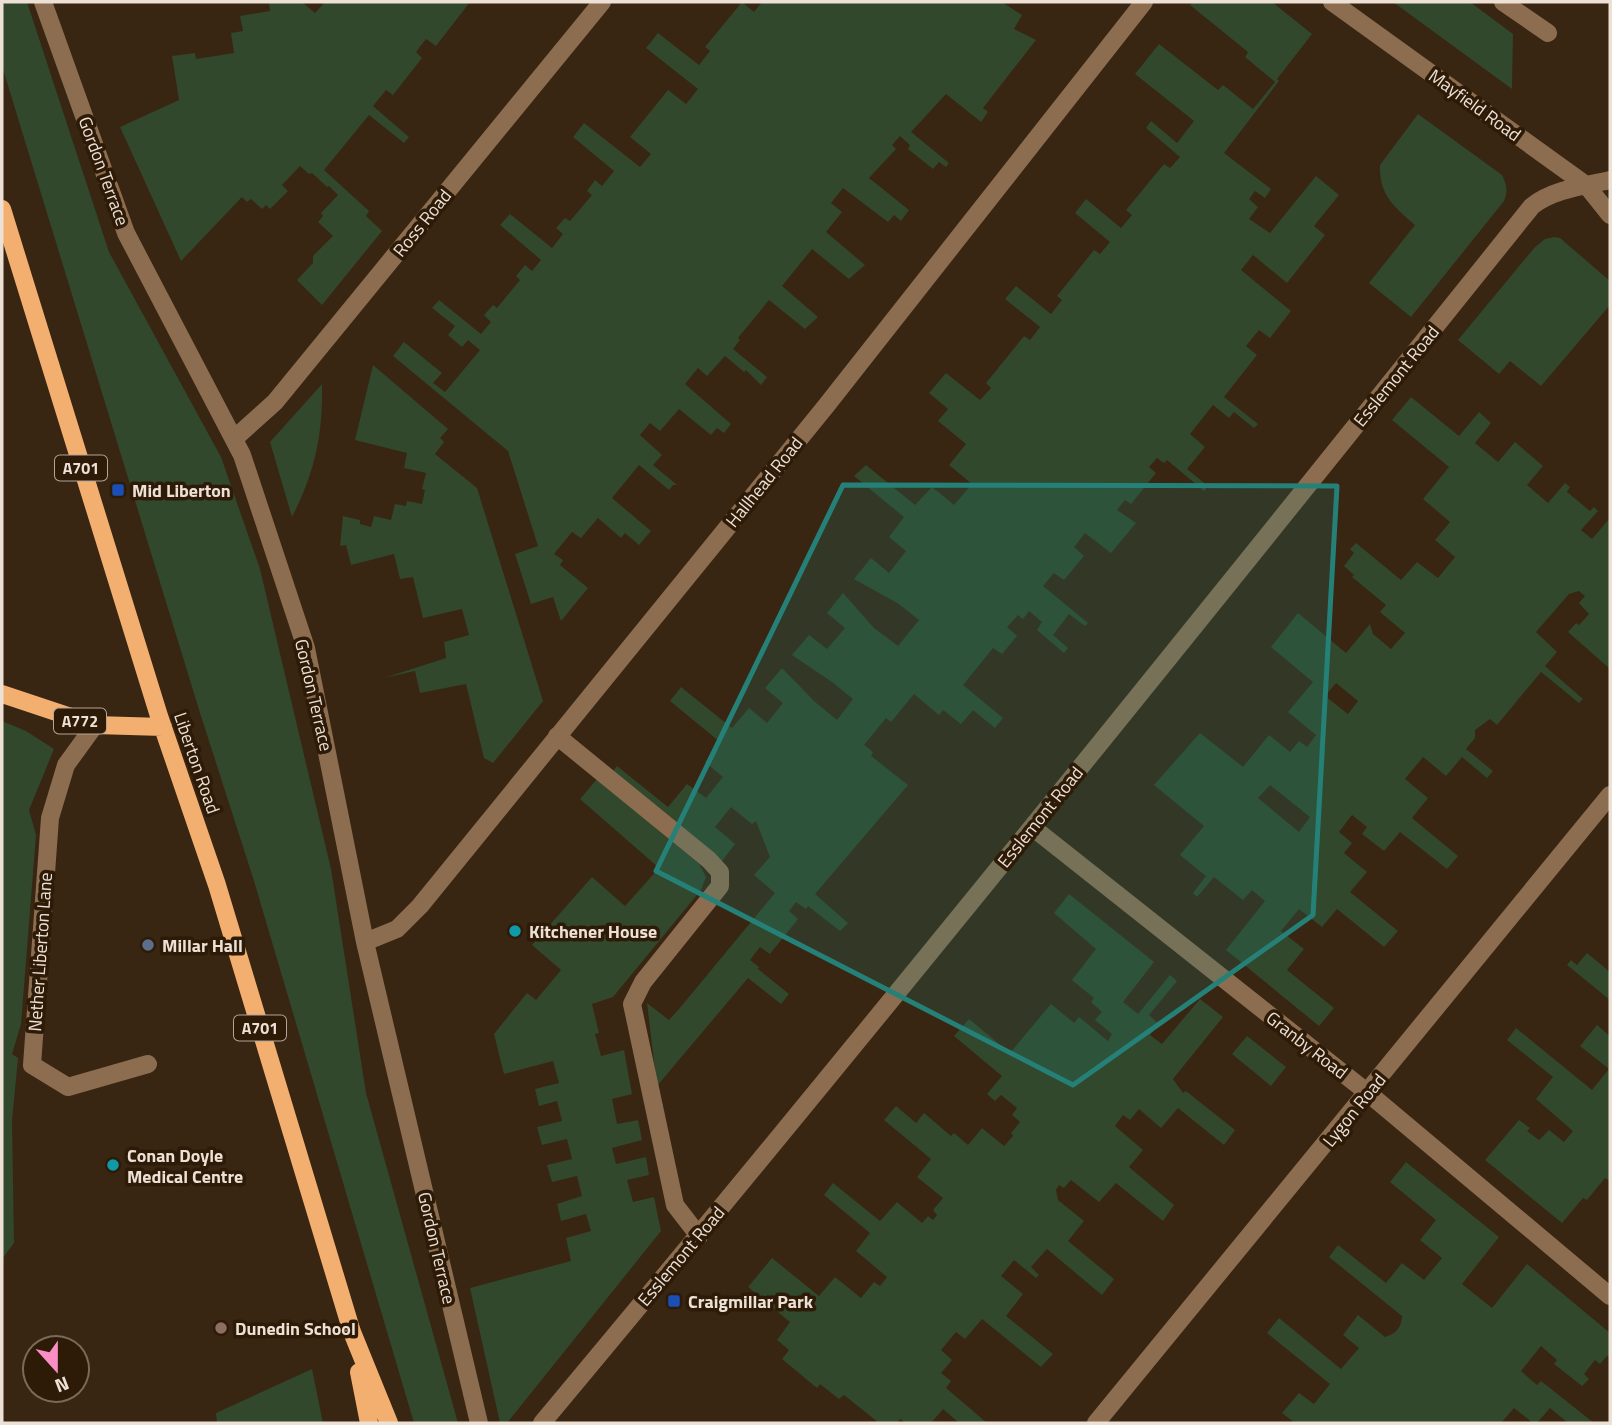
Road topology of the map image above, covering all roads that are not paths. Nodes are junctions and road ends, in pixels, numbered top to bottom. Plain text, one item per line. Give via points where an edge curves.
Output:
1 (602, 2) edge
2 (1144, 2) edge
3 (1332, 2) edge
4 (1503, 2) edge
5 (45, 3) edge
6 (1548, 33) dead end
7 (1562, 169) junction
8 (1610, 180) edge
9 (1586, 185) junction
10 (1532, 206) junction
11 (2, 209) edge
12 (1610, 215) edge
13 (235, 438) junction
14 (2, 694) edge
15 (95, 726) junction
16 (163, 727) junction
17 (557, 736) junction
18 (1610, 794) edge
19 (1032, 827) junction
20 (365, 942) junction
21 (148, 1064) dead end
22 (1368, 1093) junction
23 (699, 1236) junction
24 (1610, 1296) edge
25 (352, 1332) junction
26 (369, 1423) edge
27 (389, 1423) edge
28 (479, 1423) edge
29 (542, 1423) edge
30 (1096, 1423) edge

1 - 13 street, Ross Road via 275,402
2 - 17 street, Hallhead Road via 826,406
3 - 7 street, Mayfield Road
4 - 6 street
5 - 13 street, Gordon Terrace via 126,233
7 - 9 street, Mayfield Road
7 - 10 street, Esslemont Road
8 - 9 street, Esslemont Road
9 - 10 street, Esslemont Road
9 - 12 street, Mayfield Road
10 - 19 street, Esslemont Road
11 - 16 main road, Liberton Road / A701
13 - 20 street, Gordon Terrace via 309,660
14 - 15 main road, A772
15 - 16 main road, A772
15 - 21 street, Nether Liberton Lane via 66,765 50,818 32,1065 68,1087
16 - 25 main road, Liberton Road / A701 via 217,885
17 - 20 street, Hallhead Road via 409,919
17 - 23 street via 720,873 720,886 643,982 632,1004 675,1205
18 - 22 street, Lygon Road
19 - 22 street, Granby Road
19 - 23 street, Esslemont Road
20 - 28 street, Gordon Terrace
22 - 24 street, Granby Road
22 - 30 street, Lygon Road
23 - 29 street, Esslemont Road
25 - 26 main road, Liberton Road / A701
25 - 27 main road, Liberton Road / A701

